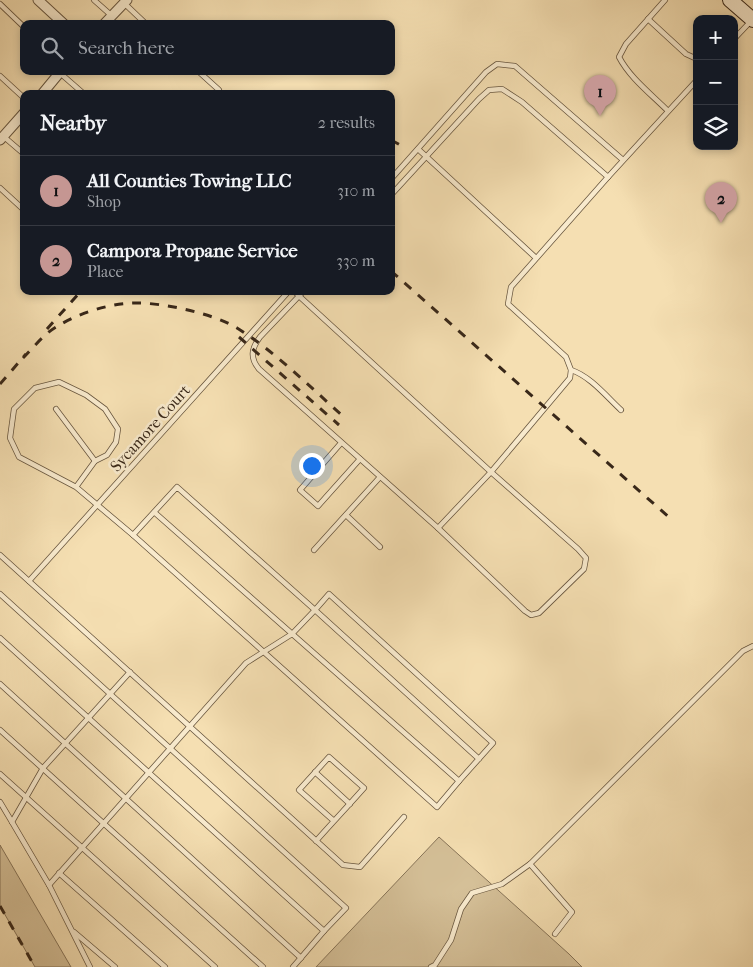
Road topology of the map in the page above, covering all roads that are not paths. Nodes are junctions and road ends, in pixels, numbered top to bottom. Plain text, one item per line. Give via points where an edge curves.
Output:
1 (38, 0) edge
2 (94, 0) edge
3 (665, 0) edge
4 (730, 0) edge
5 (125, 2) edge
6 (0, 4) edge
7 (112, 16) junction
8 (648, 19) junction
9 (60, 20) edge
10 (108, 20) edge
11 (142, 20) edge
12 (752, 20) edge
13 (20, 24) edge
14 (738, 35) edge
15 (693, 57) edge
16 (58, 75) edge
17 (63, 75) edge
18 (202, 75) edge
19 (0, 76) edge
20 (693, 84) edge
21 (46, 90) edge
22 (80, 90) edge
23 (219, 90) edge
24 (20, 94) edge
25 (668, 111) junction
26 (20, 118) edge
27 (2, 138) edge
28 (418, 149) junction
29 (20, 151) edge
30 (426, 156) junction
31 (623, 160) junction
32 (395, 175) edge
33 (608, 177) junction
34 (0, 188) edge
35 (395, 191) edge
36 (20, 206) edge
37 (536, 258) junction
38 (285, 295) edge
39 (299, 296) joint
40 (571, 370) junction
41 (56, 409) dead end
42 (621, 410) dead end
43 (342, 443) junction
44 (360, 459) junction
45 (95, 461) junction
46 (491, 472) junction
47 (380, 477) junction
48 (76, 488) junction
49 (97, 506) junction
50 (154, 512) junction
51 (346, 515) junction
52 (438, 528) junction
53 (133, 535) junction
54 (380, 547) dead end
55 (314, 550) dead end
56 (0, 555) edge
57 (29, 581) junction
58 (0, 594) edge
59 (315, 610) junction
60 (292, 634) junction
61 (0, 638) edge
62 (753, 646) edge
63 (262, 652) junction
64 (130, 672) junction
65 (0, 684) edge
66 (110, 694) junction
67 (88, 718) junction
68 (190, 727) junction
69 (0, 730) edge
70 (65, 743) junction
71 (170, 749) junction
72 (479, 759) junction
73 (43, 768) junction
74 (315, 772) junction
75 (0, 774) edge
76 (148, 774) junction
77 (459, 781) junction
78 (25, 797) junction
79 (126, 798) junction
80 (0, 802) edge
81 (350, 804) junction
82 (404, 816) dead end
83 (334, 821) junction
84 (12, 822) junction
85 (104, 823) junction
86 (316, 841) junction
87 (82, 848) junction
88 (530, 864) junction
89 (59, 873) junction
90 (49, 885) junction
91 (71, 929) junction
92 (324, 931) junction
93 (555, 934) dead end
94 (301, 958) junction
95 (90, 967) edge
96 (115, 967) edge
97 (164, 967) edge
98 (214, 967) edge
99 (263, 967) edge
100 (293, 967) edge
101 (431, 967) edge

1 - 9 street
2 - 7 lane
3 - 8 lane
4 - 12 main road
5 - 7 street
5 - 11 lane
6 - 13 lane
7 - 10 street
8 - 15 lane
8 - 25 lane via 619,57 634,78
12 - 14 lane
16 - 21 street
17 - 22 lane
18 - 23 lane
19 - 24 lane
20 - 25 lane
25 - 31 lane
26 - 27 street
27 - 29 lane
28 - 30 lane
28 - 31 lane via 486,72 497,64 515,66
28 - 32 lane
30 - 33 lane via 489,90 502,89 522,102
30 - 35 lane
30 - 37 lane
31 - 33 lane
33 - 37 lane
34 - 36 lane
37 - 40 lane via 510,287 508,304 566,357
38 - 49 lane, Sycamore Court
39 - 43 lane via 257,341 253,348 254,362
39 - 46 lane
40 - 42 lane via 579,372
40 - 46 lane via 570,378
41 - 45 lane
43 - 44 lane
43 - 44 lane via 300,490 318,506
44 - 47 lane
45 - 48 lane
45 - 48 lane via 107,455 116,442 118,429 105,409 86,395 59,382 35,388 14,409 10,438 19,457
46 - 52 lane
46 - 52 lane via 578,549 586,558 584,569 540,614 531,615
47 - 51 lane
47 - 52 lane
48 - 49 lane
49 - 53 lane
49 - 57 lane, Sycamore Court
50 - 53 lane
50 - 59 lane via 177,487
50 - 60 lane
51 - 54 lane
51 - 55 lane
53 - 63 lane
56 - 57 lane
57 - 64 lane
58 - 66 lane
59 - 60 lane
59 - 72 lane
59 - 72 lane via 329,594 493,744
60 - 63 lane
60 - 77 lane
61 - 67 lane
62 - 88 lane via 743,651
63 - 68 lane via 246,663
63 - 77 lane via 437,807
64 - 66 lane
64 - 68 lane
65 - 70 lane
66 - 67 lane
66 - 71 lane
67 - 70 lane
67 - 76 lane
68 - 71 lane
68 - 86 lane
69 - 73 lane
70 - 73 lane
70 - 79 lane
71 - 76 lane
71 - 92 lane via 346,908
72 - 77 lane
73 - 78 lane
73 - 85 lane
74 - 81 lane
74 - 81 lane via 329,757 364,788
74 - 83 lane via 299,790
75 - 78 lane
76 - 79 lane
76 - 92 lane
78 - 84 lane
78 - 87 lane
79 - 85 lane
79 - 94 lane
80 - 84 lane
81 - 83 lane
82 - 86 lane via 360,868 343,865
83 - 86 lane
84 - 90 lane
85 - 87 lane
85 - 99 lane
87 - 89 lane
87 - 98 lane
88 - 93 lane via 572,912
88 - 101 lane via 502,884 472,894 461,910 451,940
89 - 90 lane
89 - 97 lane
90 - 91 lane
91 - 95 lane
91 - 96 lane
92 - 94 lane
94 - 100 lane

